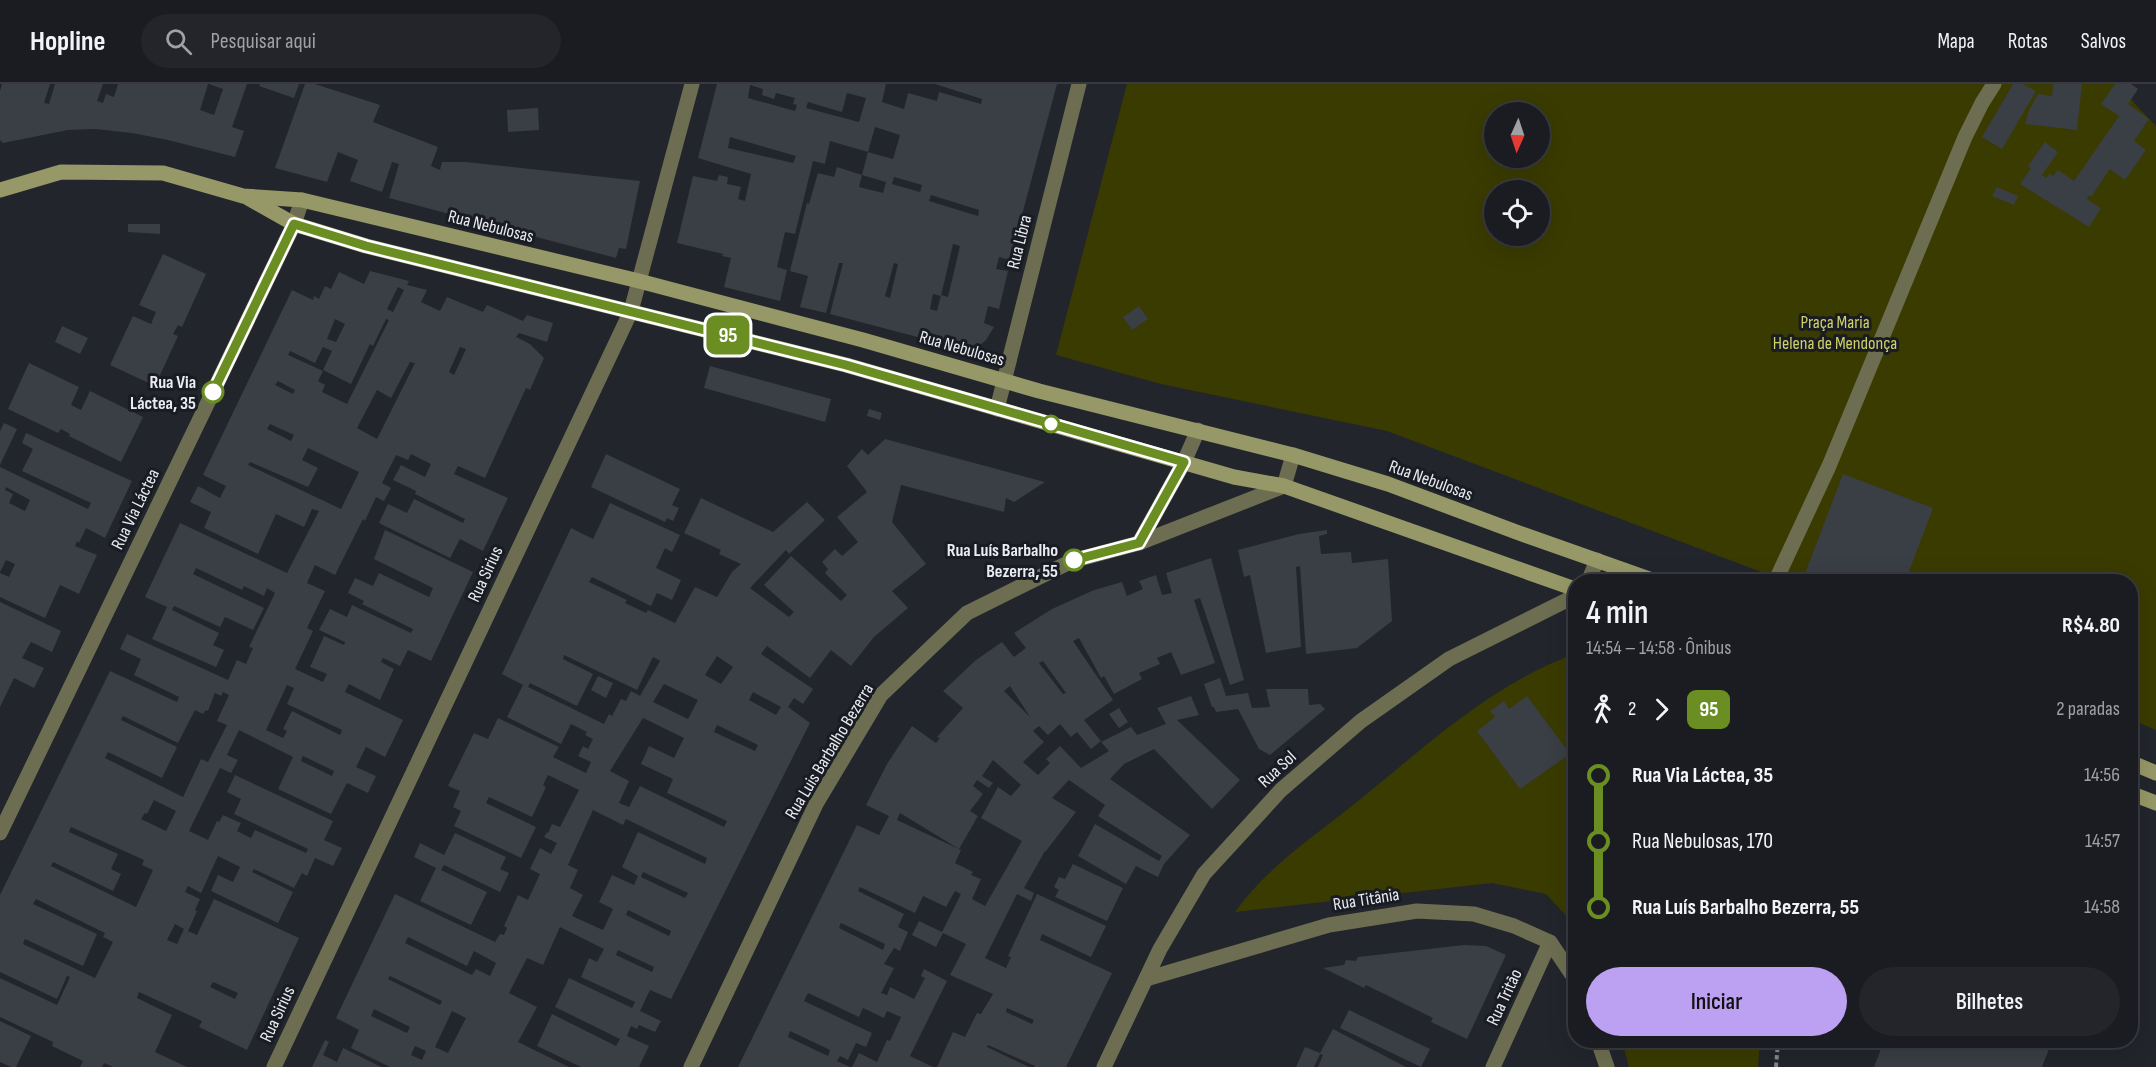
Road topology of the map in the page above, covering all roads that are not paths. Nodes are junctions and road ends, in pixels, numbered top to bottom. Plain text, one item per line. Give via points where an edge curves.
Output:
1 (692, 84) edge
2 (1079, 84) edge
3 (1994, 84) edge
4 (0, 190) edge
5 (243, 196) junction
6 (302, 200) junction
7 (294, 224) junction
8 (639, 281) junction
9 (631, 311) junction
10 (1004, 380) junction
11 (997, 409) junction
12 (1198, 430) junction
13 (1293, 455) junction
14 (1184, 462) junction
15 (1284, 486) junction
16 (1139, 543) junction
17 (1597, 560) junction
18 (1591, 574) edge
19 (1636, 574) edge
20 (1779, 574) edge
21 (1568, 587) edge
22 (1568, 600) edge
23 (2138, 765) edge
24 (2156, 772) edge
25 (2138, 796) edge
26 (2156, 803) edge
27 (0, 833) edge
28 (1550, 942) junction
29 (1568, 969) edge
30 (1146, 979) junction
31 (1600, 1048) edge
32 (274, 1067) edge
33 (691, 1067) edge
34 (1104, 1067) edge
35 (1493, 1067) edge
36 (1607, 1067) edge

1 - 8 street, Rua Sirius
2 - 10 street, Rua Libra
3 - 20 street via 1965,137 1828,466
4 - 5 street, Rua Nebulosas via 61,172 163,172
5 - 6 street, Rua Nebulosas
5 - 7 street, Rua Nebulosas
6 - 7 street, Rua Via Láctea
6 - 8 street, Rua Nebulosas
7 - 9 street, Rua Nebulosas via 366,246
7 - 27 street, Rua Via Láctea
8 - 9 street, Rua Sirius
8 - 10 street, Rua Nebulosas
9 - 11 street, Rua Nebulosas via 846,365
9 - 32 street, Rua Sirius
10 - 11 street, Rua Libra
10 - 12 street, Rua Nebulosas
11 - 14 street, Rua Nebulosas
12 - 13 street, Rua Nebulosas
12 - 14 street
13 - 15 street
13 - 17 street, Rua Nebulosas via 1388,484
14 - 15 street, Rua Nebulosas
14 - 16 street
15 - 16 street, Rua Luis Barbalho Bezerra
15 - 21 street, Rua Nebulosas
16 - 33 street, Rua Luis Barbalho Bezerra via 1072,561 967,613 881,695 816,804
17 - 18 street
17 - 19 street, Rua Nebulosas
22 - 30 street, Rua Sol via 1449,659 1361,721 1281,790 1204,874
23 - 24 street
25 - 26 street
28 - 29 street
28 - 30 street, Rua Titânia via 1474,914 1417,911 1329,925
28 - 35 street, Rua Tritão
30 - 34 street, Rua Sol
31 - 36 street

